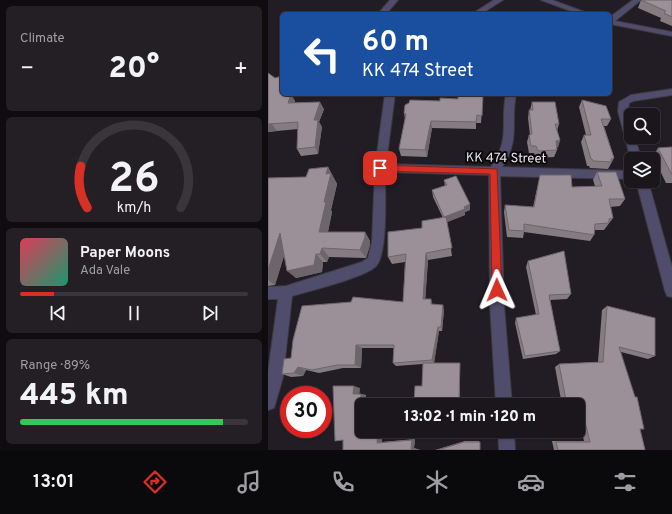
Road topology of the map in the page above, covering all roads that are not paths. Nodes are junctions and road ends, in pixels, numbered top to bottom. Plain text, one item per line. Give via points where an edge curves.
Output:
1 (394, 0) edge
2 (498, 0) edge
3 (545, 0) edge
4 (637, 0) edge
5 (384, 12) edge
6 (479, 12) edge
7 (580, 12) edge
8 (612, 20) edge
9 (612, 22) edge
10 (672, 34) edge
11 (672, 92) edge
12 (390, 96) edge
13 (511, 96) edge
14 (634, 152) edge
15 (380, 168) junction
16 (494, 171) junction
17 (624, 175) edge
18 (644, 188) edge
19 (672, 291) edge
20 (286, 292) junction
21 (268, 293) edge
22 (504, 398) edge
23 (268, 402) edge
24 (507, 438) edge
25 (508, 450) edge

1 - 5 street
2 - 6 street
3 - 7 street
4 - 8 street
9 - 10 street
11 - 14 street via 631,98 624,102 623,111
12 - 15 street
13 - 16 street via 510,136 503,159
15 - 16 street, KK 474 Street
15 - 20 street via 378,242 373,261 366,267
16 - 17 street, KK 474 Street
16 - 22 street via 497,305
18 - 19 street
20 - 21 street
20 - 23 street via 275,377
24 - 25 street

